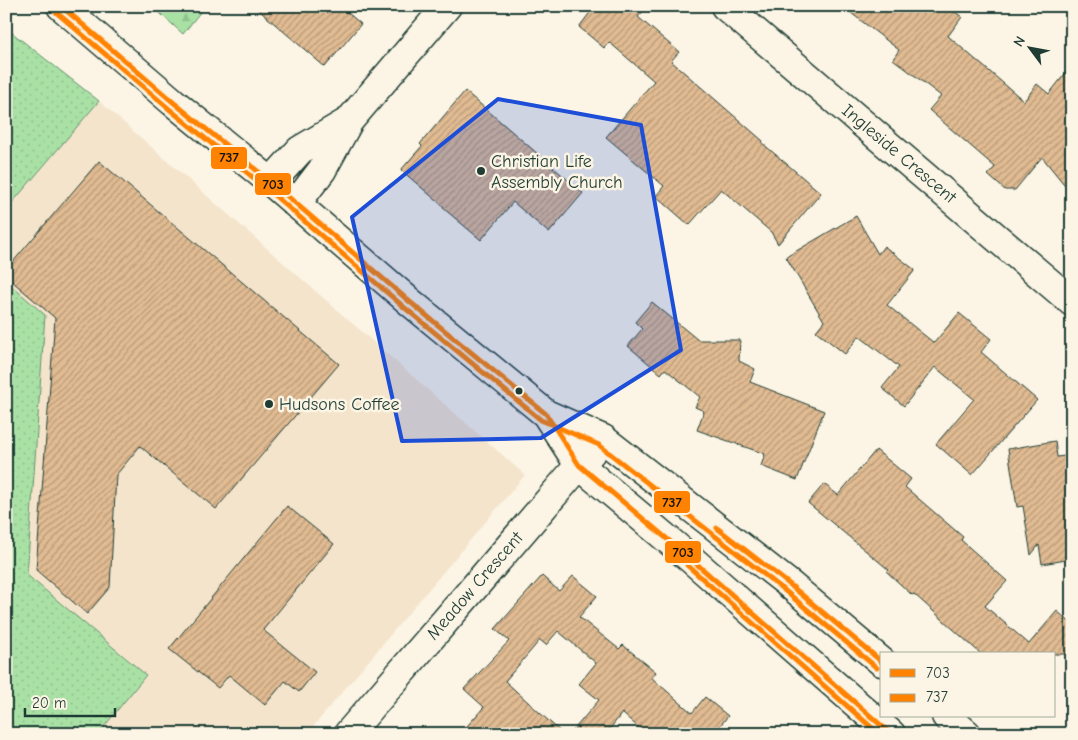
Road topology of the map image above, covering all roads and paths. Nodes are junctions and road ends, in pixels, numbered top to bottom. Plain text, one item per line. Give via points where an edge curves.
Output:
1 (61, 6) edge
2 (447, 6) edge
3 (725, 6) edge
4 (349, 121) junction
5 (271, 182) junction
6 (296, 204) junction
7 (1072, 302) edge
8 (546, 414) junction
9 (603, 439) junction
10 (580, 465) junction
11 (715, 527) junction
12 (691, 559) junction
13 (880, 660) edge
14 (948, 718) edge
15 (348, 734) edge
16 (891, 734) edge
17 (967, 734) edge

1 - 5 main road
2 - 4 main road
3 - 7 main road, Ingleside Crescent
4 - 5 main road via 300,150
4 - 6 main road via 322,170
5 - 6 main road
6 - 8 main road
8 - 9 main road
8 - 10 main road
9 - 10 main road, Meadow Crescent
9 - 11 main road
10 - 12 main road
10 - 15 main road, Meadow Crescent
11 - 12 main road
11 - 13 main road
12 - 16 main road
14 - 17 main road

